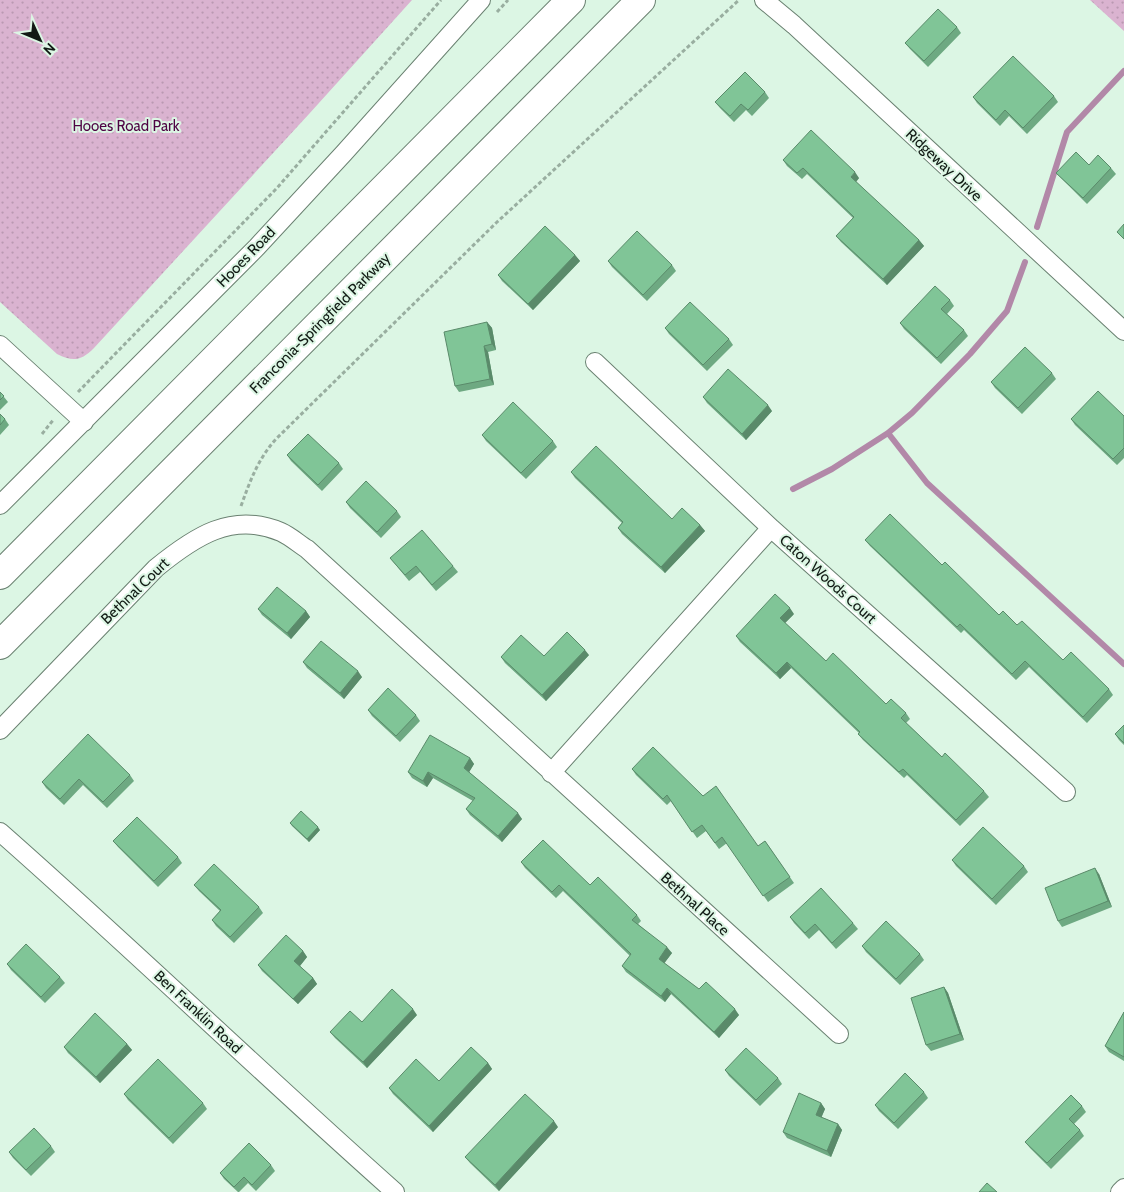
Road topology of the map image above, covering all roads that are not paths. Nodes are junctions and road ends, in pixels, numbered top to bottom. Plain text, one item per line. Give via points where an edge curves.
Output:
1 (481, 0) edge
2 (571, 0) edge
3 (641, 0) edge
4 (764, 0) edge
5 (1124, 331) edge
6 (0, 346) edge
7 (595, 362) dead end
8 (84, 422) junction
9 (0, 505) edge
10 (771, 528) junction
11 (0, 575) edge
12 (391, 626) joint
13 (0, 646) edge
14 (0, 730) edge
15 (551, 773) junction
16 (1066, 792) dead end
17 (0, 832) edge
18 (839, 1034) dead end
19 (1124, 1188) edge
20 (395, 1192) edge
21 (1120, 1192) edge

1 - 8 street, Hooes Road via 257,247
2 - 11 main road
3 - 13 main road, Franconia-Springfield Parkway
4 - 5 street, Ridgeway Drive
6 - 8 street
7 - 10 street, Caton Woods Court
8 - 9 street, Hooes Road
10 - 15 street
10 - 16 street, Caton Woods Court
12 - 14 street, Bethnal Court via 307,549 283,533 261,525 234,525 199,538 156,568
12 - 15 street, Bethnal Place
15 - 18 street, Bethnal Place
17 - 20 street, Ben Franklin Road
19 - 21 street

